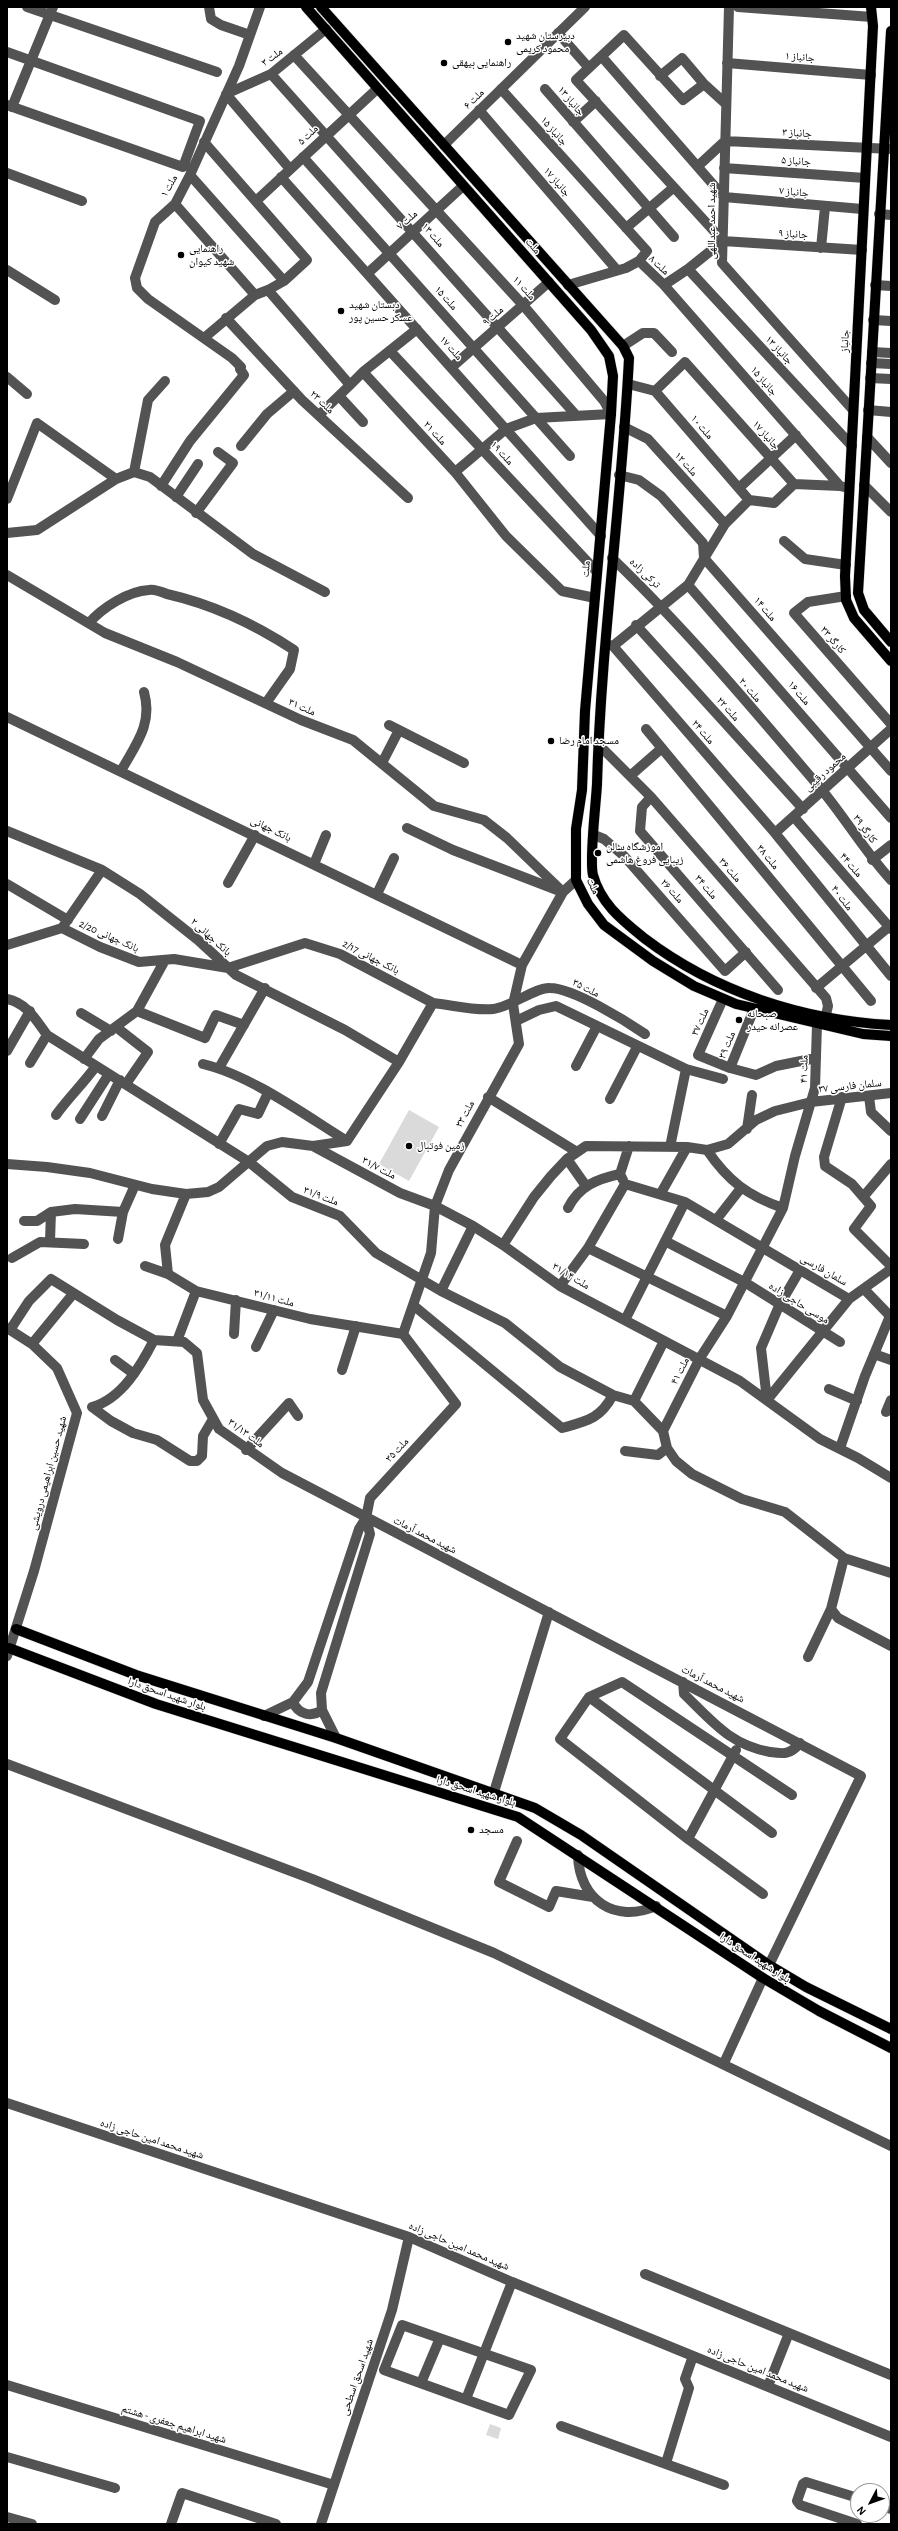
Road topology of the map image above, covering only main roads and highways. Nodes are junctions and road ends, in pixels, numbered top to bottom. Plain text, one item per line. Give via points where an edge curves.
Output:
1 (306, 7) edge
2 (321, 7) edge
3 (872, 7) edge
4 (891, 31) edge
5 (889, 78) edge
6 (887, 149) edge
7 (856, 363) junction
8 (871, 364) junction
9 (855, 378) junction
10 (870, 378) junction
11 (611, 414) junction
12 (625, 416) junction
13 (845, 576) junction
14 (858, 576) junction
15 (891, 642) edge
16 (591, 643) junction
17 (608, 645) junction
18 (891, 661) edge
19 (582, 790) junction
20 (596, 792) junction
21 (891, 1025) edge
22 (891, 1036) edge
23 (16, 1629) road end
24 (8, 1652) edge
25 (617, 1860) junction
26 (608, 1875) junction
27 (769, 1965) junction
28 (763, 1978) junction
29 (891, 2029) edge
30 (891, 2048) edge

1 - 11 main road, ملت via 591,330 609,356 613,376
2 - 12 main road, ملت via 623,346 629,358
3 - 7 main road, جانباز via 871,75
4 - 5 main road
5 - 6 main road
6 - 8 main road via 879,214
7 - 8 main road
7 - 9 main road, جانباز
8 - 10 main road
9 - 10 main road
9 - 13 main road, جانباز via 852,446 845,487
10 - 14 main road
11 - 12 main road
11 - 16 main road, ملت
12 - 17 main road, ملت via 612,558
13 - 14 main road
13 - 18 main road, جانباز via 846,596 854,618
14 - 15 main road via 860,604
16 - 17 main road
16 - 19 main road, ملت
17 - 20 main road, ملت
19 - 20 main road
19 - 22 main road, ملت via 576,829 576,880 588,904 604,925 677,975 723,999 817,1024 863,1034
20 - 21 main road, ملت via 592,873 615,915 698,974 741,994 866,1024
23 - 25 main road, بلوار شهید اسحق دارا via 136,1675 336,1738 494,1792 535,1808
24 - 26 main road, بلوار شهید اسحق دارا via 156,1704 518,1817
25 - 26 main road
25 - 27 main road, بلوار شهید اسحق دارا
26 - 28 main road, بلوار شهید اسحق دارا
27 - 28 main road
27 - 29 main road, بلوار شهید اسحق دارا via 806,1987
28 - 30 main road, بلوار شهید اسحق دارا via 818,2012

